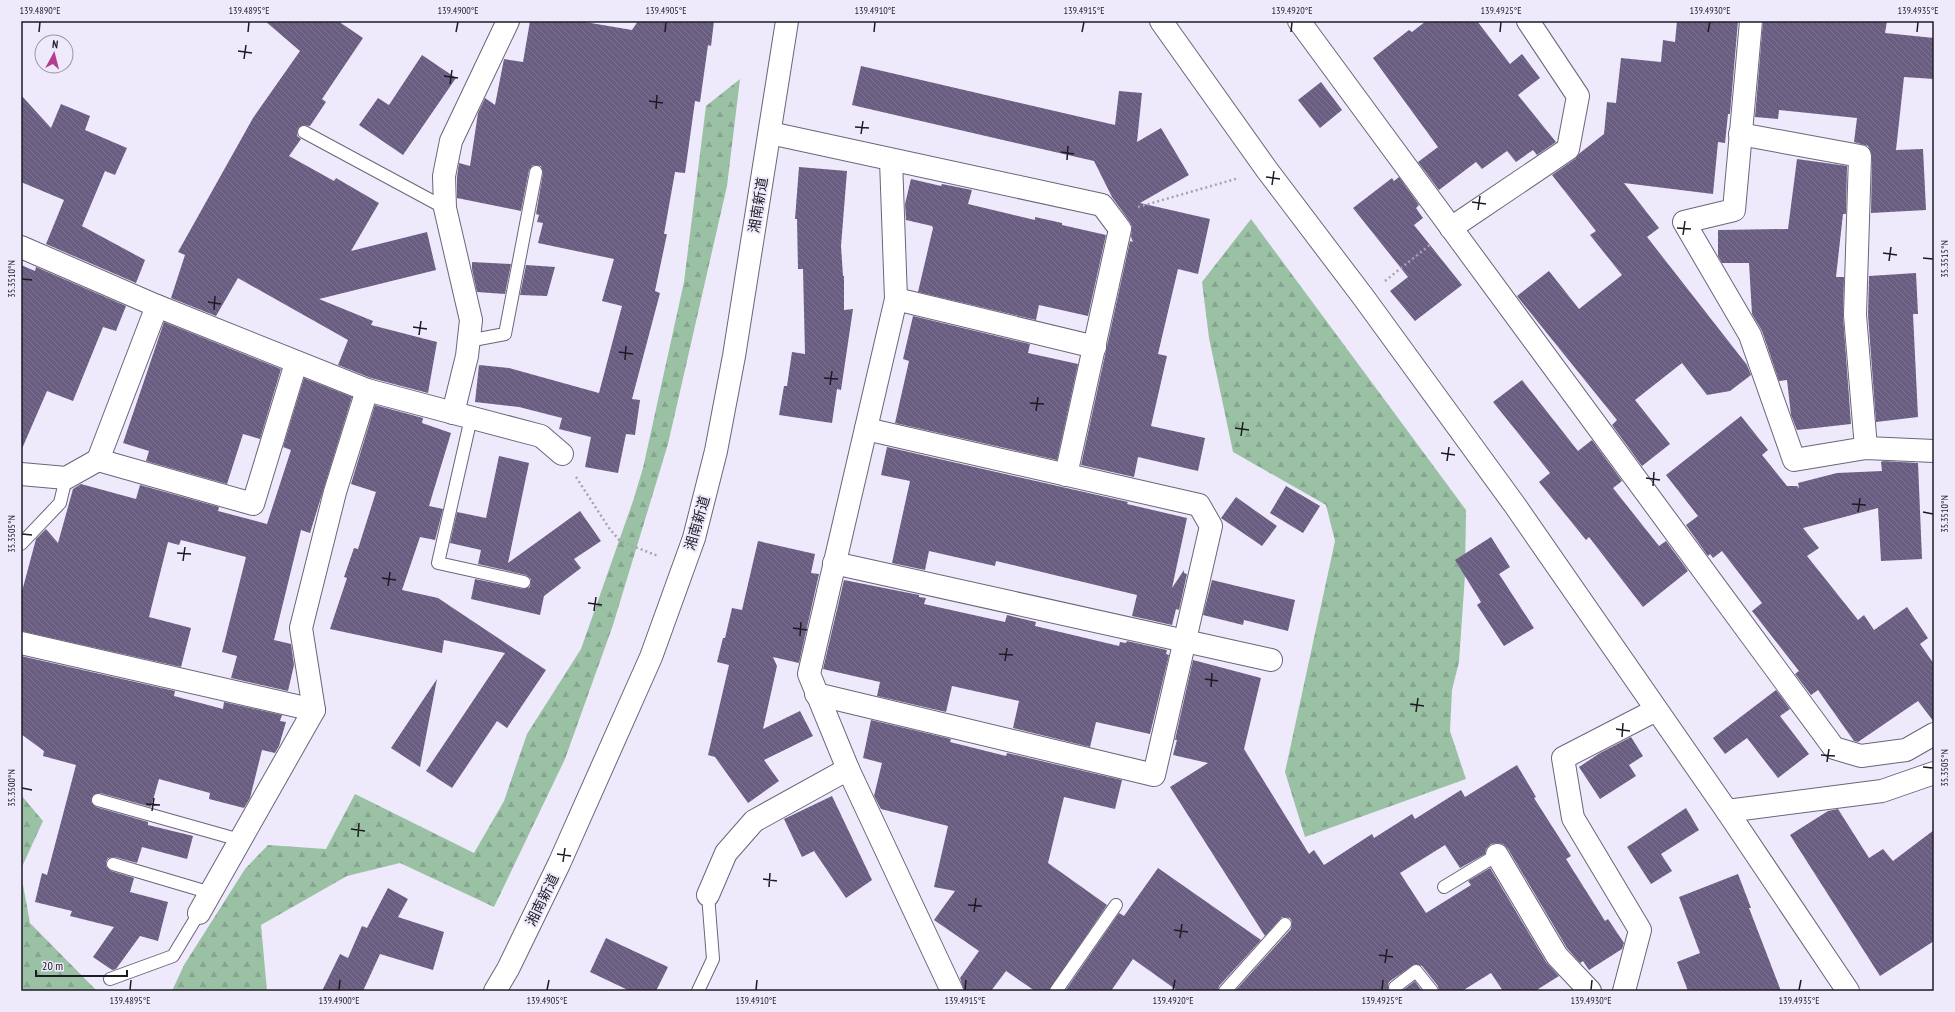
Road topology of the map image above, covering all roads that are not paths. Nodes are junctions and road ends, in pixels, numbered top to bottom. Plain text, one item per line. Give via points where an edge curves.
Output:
1 (508, 21) edge
2 (787, 21) edge
3 (1299, 21) edge
4 (1528, 21) edge
5 (1751, 21) edge
6 (1168, 24) edge
7 (304, 132) dead end
8 (770, 133) junction
9 (1740, 134) junction
10 (891, 160) junction
11 (536, 172) dead end
12 (445, 208) junction
13 (1451, 228) junction
14 (21, 248) edge
15 (896, 299) junction
16 (157, 306) junction
17 (468, 341) junction
18 (1095, 347) junction
19 (296, 363) junction
20 (366, 390) junction
21 (462, 415) junction
22 (866, 430) junction
23 (1866, 448) junction
24 (1934, 451) edge
25 (562, 454) road end
26 (98, 460) junction
27 (21, 474) edge
28 (1066, 475) junction
29 (66, 478) junction
30 (21, 544) edge
31 (834, 563) junction
32 (524, 582) dead end
33 (1185, 641) junction
34 (21, 643) edge
35 (1272, 660) dead end
36 (816, 694) junction
37 (314, 710) junction
38 (1656, 710) junction
39 (1934, 734) edge
40 (848, 768) junction
41 (1934, 773) edge
42 (98, 800) dead end
43 (1727, 811) junction
44 (240, 840) junction
45 (1497, 855) joint
46 (113, 864) dead end
47 (1444, 887) dead end
48 (211, 893) junction
49 (708, 895) joint
50 (1116, 905) dead end
51 (199, 913) joint
52 (1285, 924) dead end
53 (110, 980) dead end
54 (1395, 987) dead end
55 (495, 991) edge
56 (698, 991) edge
57 (952, 991) edge
58 (1056, 991) edge
59 (1225, 991) edge
60 (1432, 991) edge
61 (1590, 991) edge
62 (1624, 991) edge
63 (1848, 991) edge

1 - 12 street via 451,141 444,176
2 - 8 street, 湘南新道
3 - 13 street
4 - 13 street via 1578,96 1568,149
5 - 9 street
6 - 38 street via 1267,170 1514,504
7 - 12 lane
8 - 10 street
8 - 55 street, 湘南新道 via 734,356 716,451 694,538 645,671 559,864
9 - 23 street via 1860,156 1855,315
9 - 23 street via 1734,210 1684,222 1750,335 1794,460
10 - 15 street
10 - 18 street via 1102,205 1120,229
11 - 17 lane via 505,334
12 - 17 street via 471,320
13 - 39 street via 1834,748 1861,756 1906,750
14 - 16 street
15 - 18 street
15 - 22 street
16 - 19 street
16 - 26 street
17 - 21 street
18 - 28 street
19 - 20 street
19 - 26 street via 253,504
20 - 21 street
20 - 37 street via 335,492 301,628
21 - 25 street via 541,436
21 - 32 lane via 438,563
22 - 28 street
22 - 31 street
23 - 24 street
26 - 29 street
27 - 29 street
28 - 33 street via 1199,505 1211,526
29 - 30 lane via 60,503
31 - 33 street
31 - 36 street via 809,674
33 - 35 street
33 - 36 street via 1154,775
34 - 37 street
36 - 40 street
37 - 44 street
38 - 43 street
38 - 62 street via 1563,758 1573,818 1640,930
40 - 49 street via 754,821 726,854
40 - 57 street
41 - 43 street via 1882,791
42 - 44 lane
43 - 63 street
44 - 48 street
45 - 47 lane
45 - 61 street via 1557,956
46 - 48 lane
48 - 51 street
49 - 56 lane via 713,959
50 - 58 lane
51 - 53 lane via 173,956
52 - 59 lane
54 - 60 lane via 1416,971

